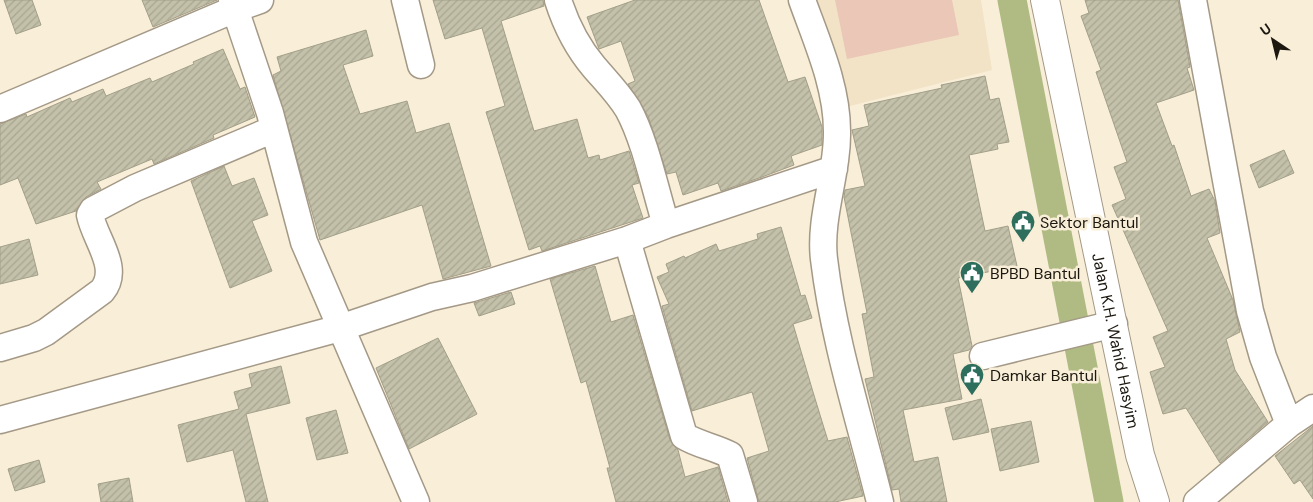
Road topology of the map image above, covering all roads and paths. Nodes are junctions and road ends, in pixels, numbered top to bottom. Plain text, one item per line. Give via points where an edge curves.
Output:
1 (260, 0) edge
2 (405, 0) edge
3 (558, 0) edge
4 (802, 0) edge
5 (1046, 0) edge
6 (1192, 0) edge
7 (233, 4) edge
8 (421, 65) dead end
9 (0, 109) edge
10 (274, 129) junction
11 (834, 169) junction
12 (666, 225) junction
13 (627, 240) junction
14 (1105, 326) junction
15 (340, 328) junction
16 (0, 348) edge
17 (983, 356) dead end
18 (1313, 408) edge
19 (0, 420) edge
20 (1289, 424) junction
21 (416, 502) edge
22 (744, 502) edge
23 (880, 502) edge
24 (1155, 502) edge
25 (1197, 502) edge

1 - 7 street
2 - 8 street
3 - 12 street via 580,48 629,110
4 - 11 street via 833,97 837,131
5 - 14 main road, Jalan K.H. Wahid Hasyim
6 - 20 street via 1250,311 1263,357
7 - 9 street
7 - 10 street
10 - 15 street via 304,242
10 - 16 street via 99,205 90,215 110,268 109,282 46,332
11 - 12 street
11 - 23 street via 824,256 848,385
12 - 13 street
13 - 15 street via 472,288 432,297
13 - 22 street via 684,436 730,455
14 - 17 street
14 - 24 main road, Jalan K.H. Wahid Hasyim
15 - 19 street
15 - 21 street
18 - 20 street
20 - 25 street

